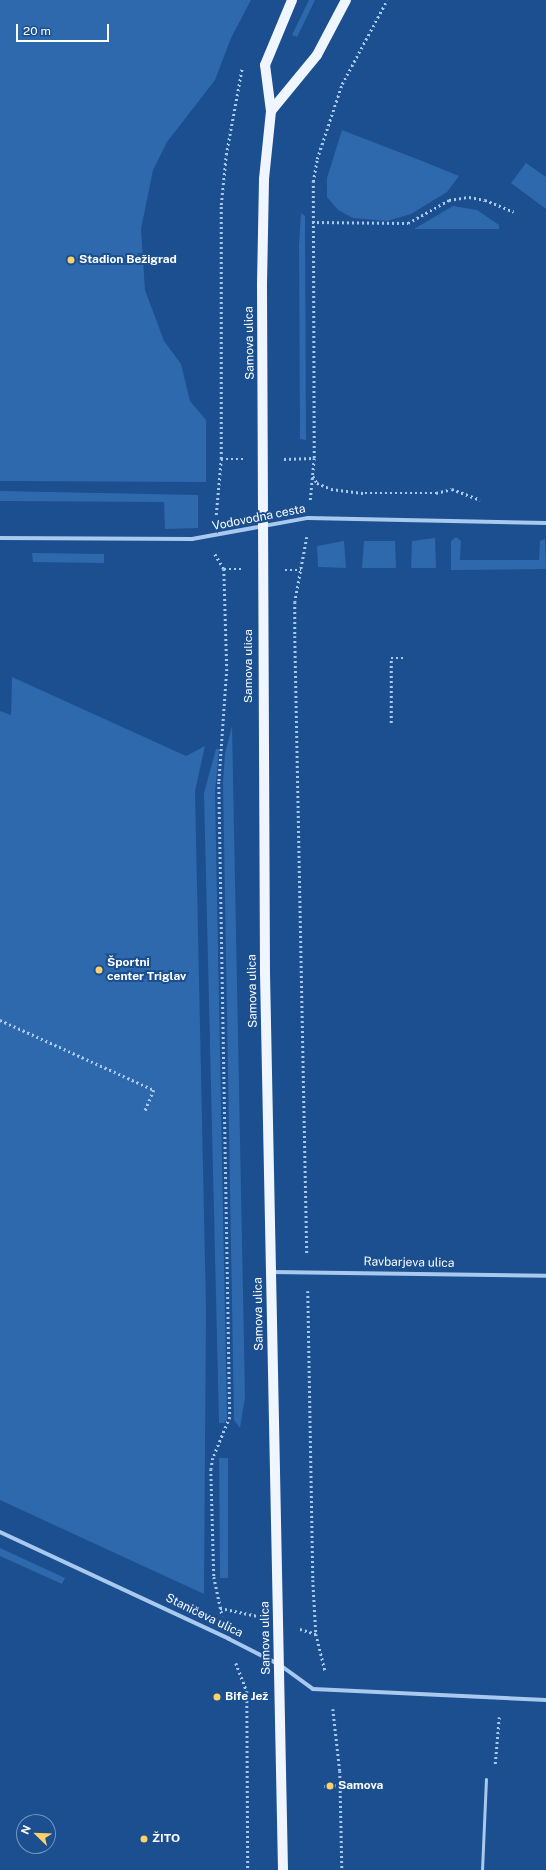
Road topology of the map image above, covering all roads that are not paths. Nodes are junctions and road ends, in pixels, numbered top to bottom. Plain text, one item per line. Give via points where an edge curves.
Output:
1 (292, 0) edge
2 (346, 0) edge
3 (271, 111) junction
4 (546, 523) edge
5 (261, 527) junction
6 (0, 538) edge
7 (272, 1272) junction
8 (546, 1276) edge
9 (0, 1532) edge
10 (280, 1665) junction
11 (546, 1700) edge
12 (486, 1779) road end
13 (283, 1870) edge
14 (482, 1870) edge

1 - 3 main road, Samova ulica via 265,65
2 - 3 main road via 317,55
3 - 5 main road, Samova ulica via 264,179
4 - 5 street, Vodovodna cesta via 330,517 308,518
5 - 6 street, Vodovodna cesta via 192,539
5 - 7 main road, Samova ulica
7 - 8 street, Ravbarjeva ulica
7 - 10 main road, Samova ulica
9 - 10 street, Staničeva ulica
10 - 11 street, Staničeva ulica via 313,1689
10 - 13 main road, Samova ulica
12 - 14 lane

